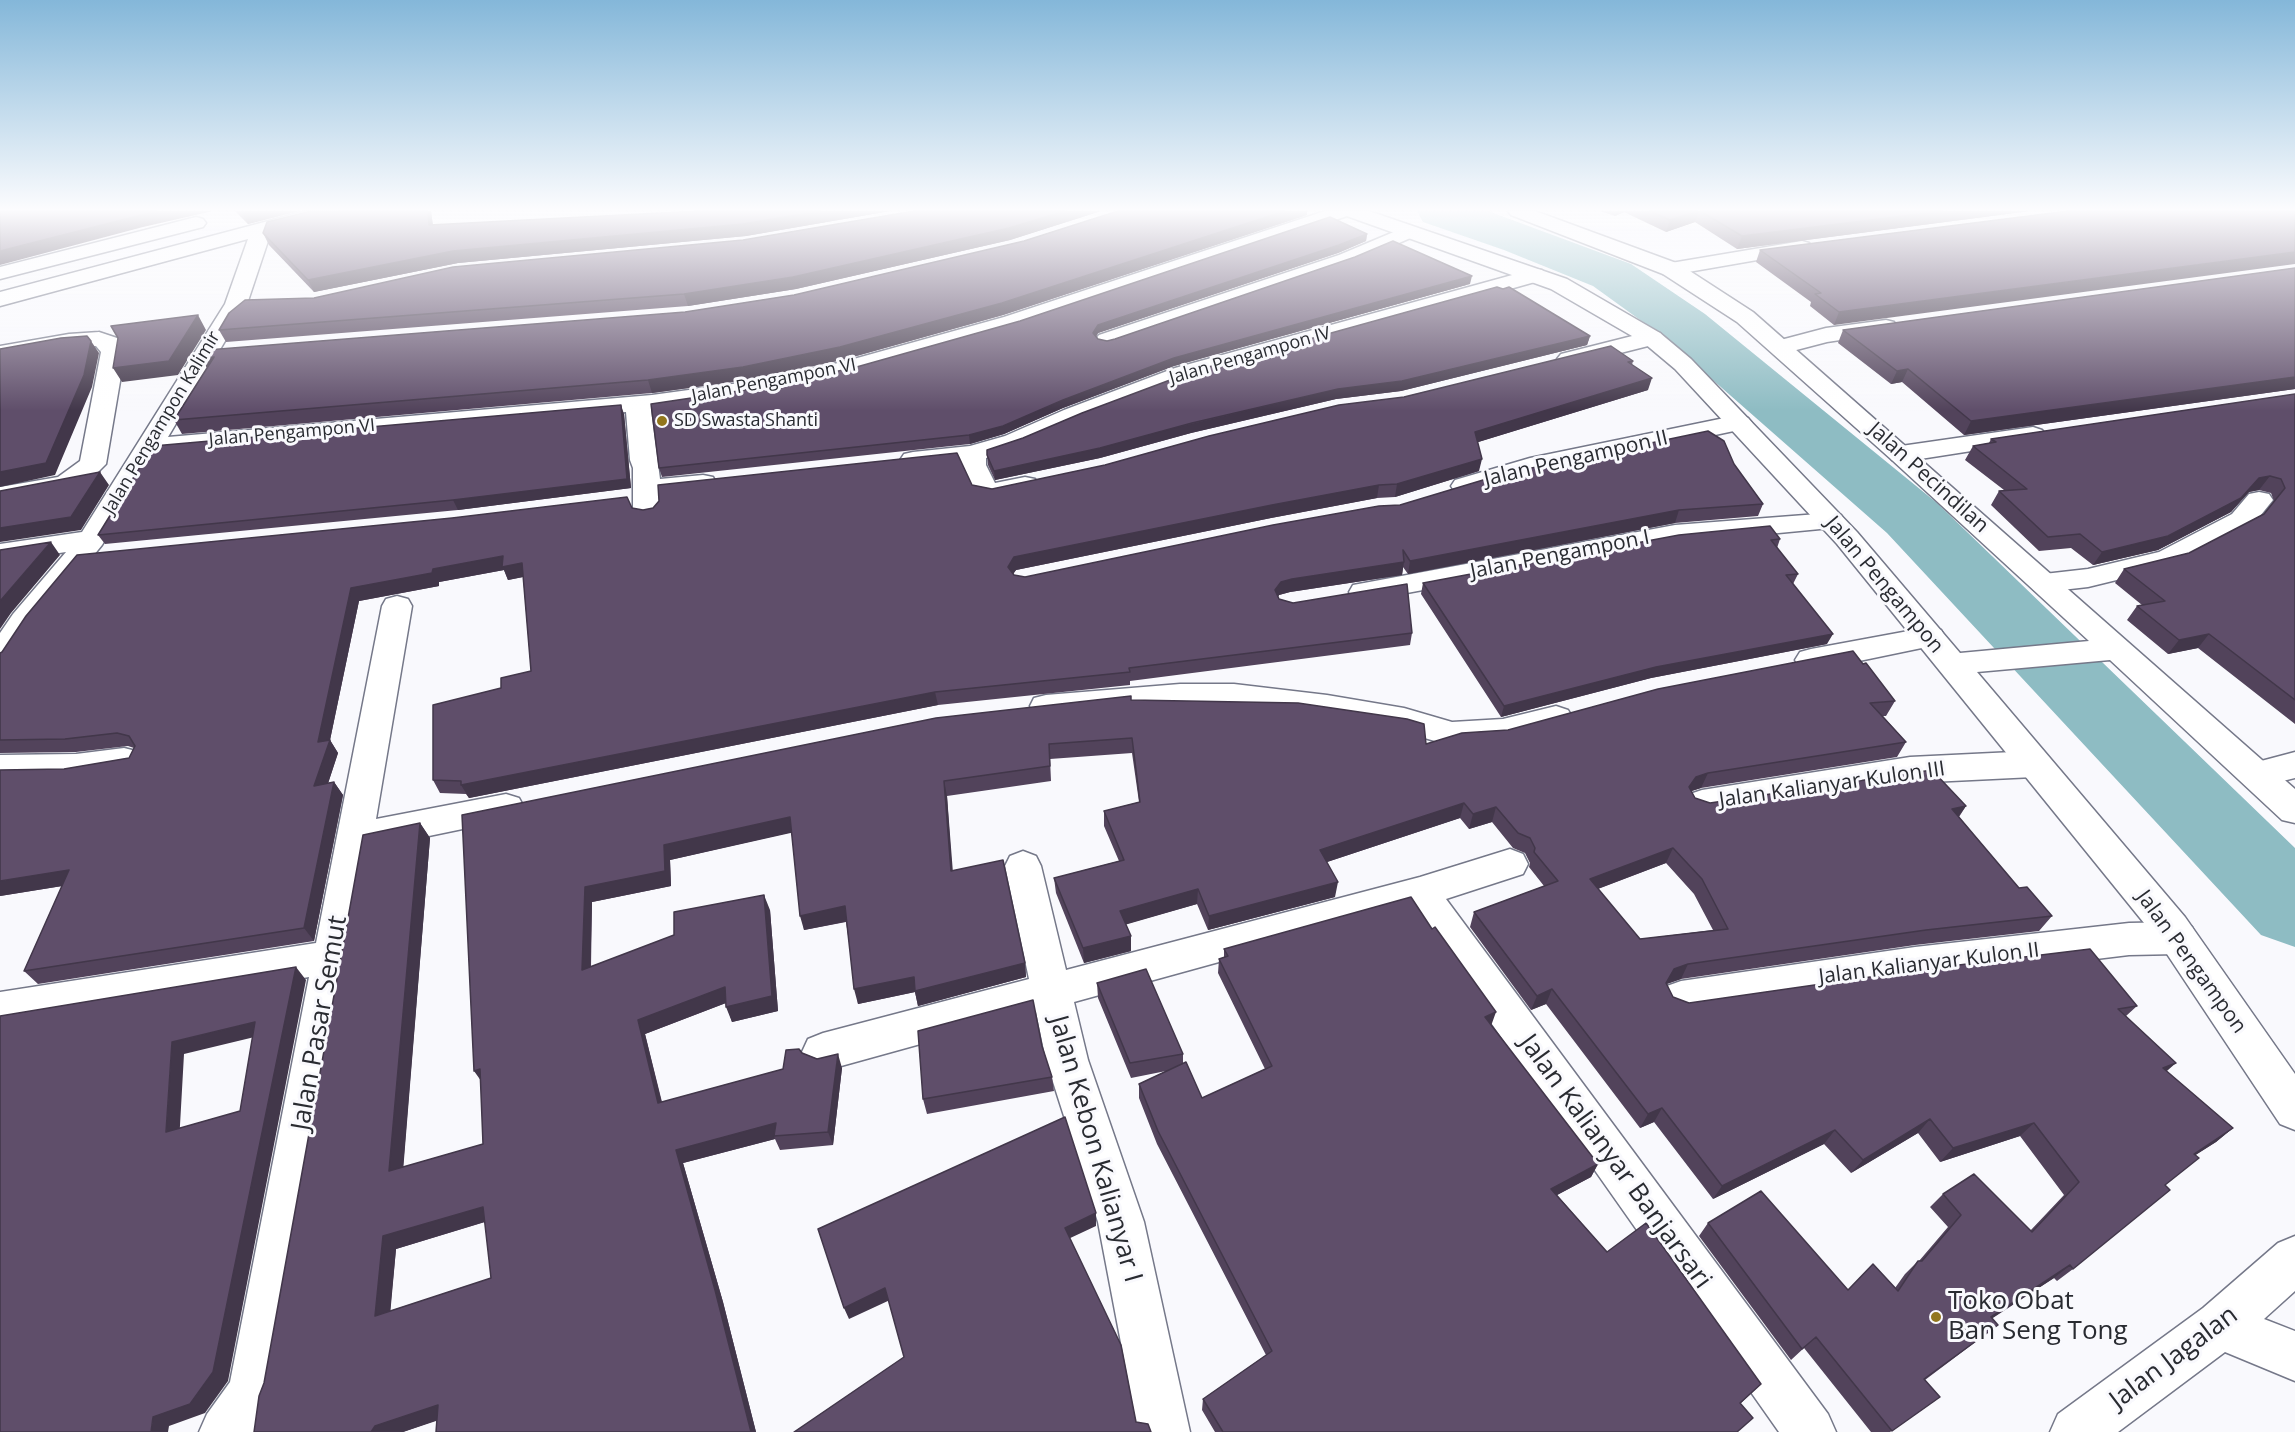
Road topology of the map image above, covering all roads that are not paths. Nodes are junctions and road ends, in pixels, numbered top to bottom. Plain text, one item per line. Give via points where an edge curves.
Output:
1 (78, 278) edge
2 (239, 278) edge
3 (1143, 278) edge
4 (1293, 278) edge
5 (1524, 278) edge
6 (1542, 278) edge
7 (1685, 278) edge
8 (0, 299) edge
9 (258, 304) edge
10 (223, 312) junction
11 (1908, 324) edge
12 (129, 328) edge
13 (1652, 338) junction
14 (1107, 340) edge
15 (0, 344) edge
16 (1781, 346) junction
17 (0, 353) edge
18 (1550, 363) edge
19 (638, 403) junction
20 (1739, 423) junction
21 (2052, 432) edge
22 (148, 446) junction
23 (973, 454) junction
24 (1901, 454) junction
25 (889, 463) edge
26 (727, 481) edge
27 (1037, 482) edge
28 (0, 495) edge
29 (1436, 496) edge
30 (2259, 500) edge
31 (1831, 521) junction
32 (93, 550) junction
33 (0, 553) edge
34 (2044, 583) junction
35 (1336, 597) edge
36 (397, 606) dead end
37 (12, 622) edge
38 (1930, 637) junction
39 (2118, 649) junction
40 (0, 657) edge
41 (1952, 664) junction
42 (1778, 667) edge
43 (1018, 709) edge
44 (1588, 709) edge
45 (127, 759) edge
46 (2034, 764) junction
47 (2295, 765) edge
48 (0, 768) edge
49 (2258, 774) junction
50 (540, 800) edge
51 (1702, 803) edge
52 (2295, 810) edge
53 (353, 838) junction
54 (1510, 864) dead end
55 (1023, 866) dead end
56 (1420, 892) junction
57 (2178, 938) junction
58 (332, 957) junction
59 (1052, 992) junction
60 (1681, 998) edge
61 (0, 1010) edge
62 (823, 1052) dead end
63 (2295, 1110) edge
64 (2287, 1276) edge
65 (2220, 1325) junction
66 (2295, 1356) edge
67 (225, 1432) edge
68 (1164, 1432) edge
69 (1810, 1432) edge
70 (2076, 1432) edge

1 - 8 street
2 - 10 street, Jalan Pengampon Kalimir
3 - 19 street, Jalan Pengampon VI via 1012,322 846,369 747,389
4 - 14 street
5 - 23 street, Jalan Pengampon IV via 1184,373
6 - 13 street, Jalan Pengampon
7 - 16 street, Jalan Pecindilan
9 - 10 street
10 - 22 street, Jalan Pengampon Kalimir via 216,353
11 - 16 street via 1826,335
12 - 15 street
13 - 18 street
13 - 20 street, Jalan Pengampon via 1683,364
16 - 24 street, Jalan Pecindilan
17 - 28 street via 99,339 109,343 113,352 93,464 66,484
19 - 22 street, Jalan Pengampon VI
19 - 26 street via 641,501
20 - 29 street, Jalan Pengampon II via 1530,466
20 - 31 street, Jalan Pengampon
21 - 24 street
22 - 32 street, Jalan Pengampon Kalimir
23 - 25 street, Jalan Pengampon IV
23 - 27 street via 985,490
24 - 34 street, Jalan Pecindilan
30 - 34 street via 2242,520 2168,559 2088,578
31 - 35 street, Jalan Pengampon I via 1675,534
31 - 38 street, Jalan Pengampon
32 - 33 street
32 - 37 street, Jalan Pengampon Kalimir
34 - 39 street, Jalan Pecindilan
36 - 53 street, Jalan Pasar Semut
37 - 40 street, Jalan Pengampon Kalimir
38 - 41 street, Jalan Pengampon
38 - 42 street
39 - 41 street
39 - 49 street, Jalan Pecindilan
41 - 46 street, Jalan Pengampon
43 - 44 street via 1110,699 1234,695 1327,707 1404,720 1452,734 1471,734 1503,731
45 - 48 street via 76,767
46 - 51 street, Jalan Kalianyar Kulon III via 1910,770
46 - 57 street, Jalan Pengampon
47 - 49 street
49 - 52 street, Jalan Pecindilan
50 - 53 street
53 - 58 street, Jalan Pasar Semut
54 - 56 street
55 - 59 street, Jalan Kebon Kalianyar I
56 - 59 street
56 - 69 street, Jalan Kalianyar Banjarsari
57 - 60 street, Jalan Kalianyar Kulon II via 2129,939 1915,964
57 - 63 street, Jalan Pengampon
58 - 61 street
58 - 67 street, Jalan Pasar Semut via 253,1393
59 - 62 street
59 - 68 street, Jalan Kebon Kalianyar I via 1067,1060 1121,1222
64 - 65 street, Jalan Jagalan
65 - 66 street
65 - 70 street, Jalan Jagalan

